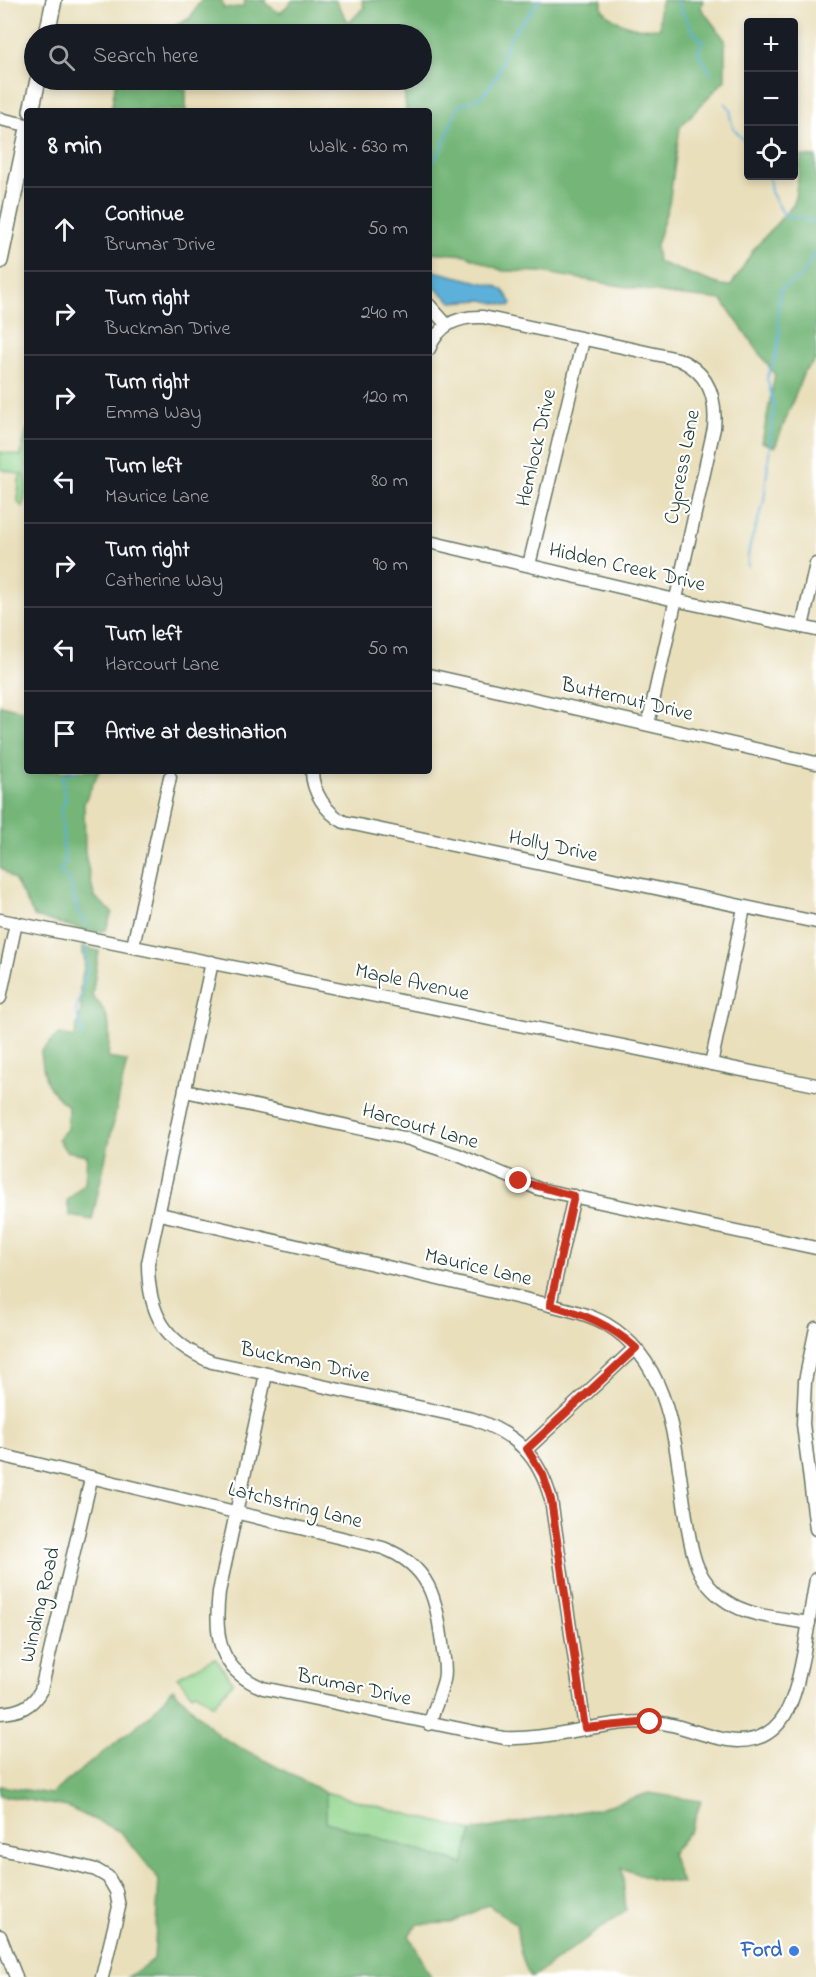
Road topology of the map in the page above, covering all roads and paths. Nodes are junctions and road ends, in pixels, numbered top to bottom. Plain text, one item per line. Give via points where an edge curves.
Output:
1 (54, 0) edge
2 (49, 24) edge
3 (36, 90) edge
4 (33, 108) edge
5 (0, 119) edge
6 (24, 123) edge
7 (24, 147) edge
8 (0, 261) edge
9 (432, 308) edge
10 (446, 324) junction
11 (583, 340) junction
12 (432, 345) edge
13 (432, 543) edge
14 (816, 564) edge
15 (529, 565) junction
16 (675, 600) junction
17 (802, 627) junction
18 (816, 630) edge
19 (432, 676) edge
20 (648, 724) junction
21 (816, 763) edge
22 (313, 774) edge
23 (170, 777) dead end
24 (744, 908) junction
25 (0, 920) edge
26 (816, 922) edge
27 (16, 923) junction
28 (133, 946) junction
29 (212, 962) junction
30 (0, 998) edge
31 (711, 1064) junction
32 (816, 1085) edge
33 (185, 1091) junction
34 (574, 1196) junction
35 (160, 1214) junction
36 (816, 1248) edge
37 (550, 1305) junction
38 (816, 1328) edge
39 (636, 1348) junction
40 (266, 1374) junction
41 (527, 1449) junction
42 (811, 1454) edge
43 (0, 1455) edge
44 (91, 1479) junction
45 (237, 1511) junction
46 (816, 1529) edge
47 (816, 1579) edge
48 (809, 1623) junction
49 (0, 1713) edge
50 (429, 1724) junction
51 (585, 1728) junction
52 (0, 1849) edge
53 (0, 1936) edge
54 (16, 1977) edge
55 (102, 1977) edge

1 - 2 main road
3 - 4 main road
5 - 6 street
7 - 8 main road
9 - 10 street
10 - 11 street, Cypress Lane via 459,318 483,317
10 - 12 street
11 - 15 street, Hemlock Drive
11 - 16 street, Cypress Lane via 678,359 692,365 713,394 714,428
13 - 15 street, Hidden Creek Drive
14 - 17 street
15 - 16 street, Hidden Creek Drive
16 - 17 street, Hidden Creek Drive
16 - 20 street, Cypress Lane
17 - 18 street, Hidden Creek Drive
19 - 20 street, Butternut Drive
20 - 21 street, Butternut Drive
22 - 24 street, Holly Drive via 323,803 344,822
23 - 28 street
24 - 26 street, Holly Drive
24 - 31 street
25 - 27 street, Maple Avenue
27 - 28 street, Maple Avenue
27 - 30 street
28 - 29 street, Maple Avenue
29 - 31 street, Maple Avenue
29 - 33 street, Buckman Drive
31 - 32 street, Maple Avenue
33 - 34 street, Harcourt Lane via 409,1139 540,1189
33 - 35 street, Buckman Drive
34 - 36 street, Harcourt Lane
34 - 37 street
35 - 37 street, Maurice Lane
35 - 40 street, Buckman Drive via 148,1263 148,1286 152,1305 165,1329 194,1355
37 - 39 street, Maurice Lane via 590,1316
38 - 42 street via 805,1381 803,1424
39 - 41 street
39 - 48 street, Maurice Lane via 654,1375 667,1408 698,1572 715,1593 738,1608
40 - 41 street, Buckman Drive via 473,1419 503,1431
40 - 45 street, Brumar Drive
41 - 51 street, Buckman Drive via 543,1475 551,1500
42 - 46 street
43 - 44 street, Latchstring Lane
44 - 45 street, Latchstring Lane
44 - 49 street, Winding Road via 41,1690 34,1703 12,1713
45 - 50 street, Latchstring Lane via 383,1548 419,1571 435,1598 445,1670
45 - 50 street, Brumar Drive via 219,1592 217,1630 222,1650 241,1677 263,1688
47 - 48 street
48 - 51 street, Brumar Drive via 795,1697 787,1715 771,1732 737,1741 656,1722
50 - 51 street, Brumar Drive via 517,1739
52 - 55 street via 81,1866 108,1877 119,1907
53 - 54 street

